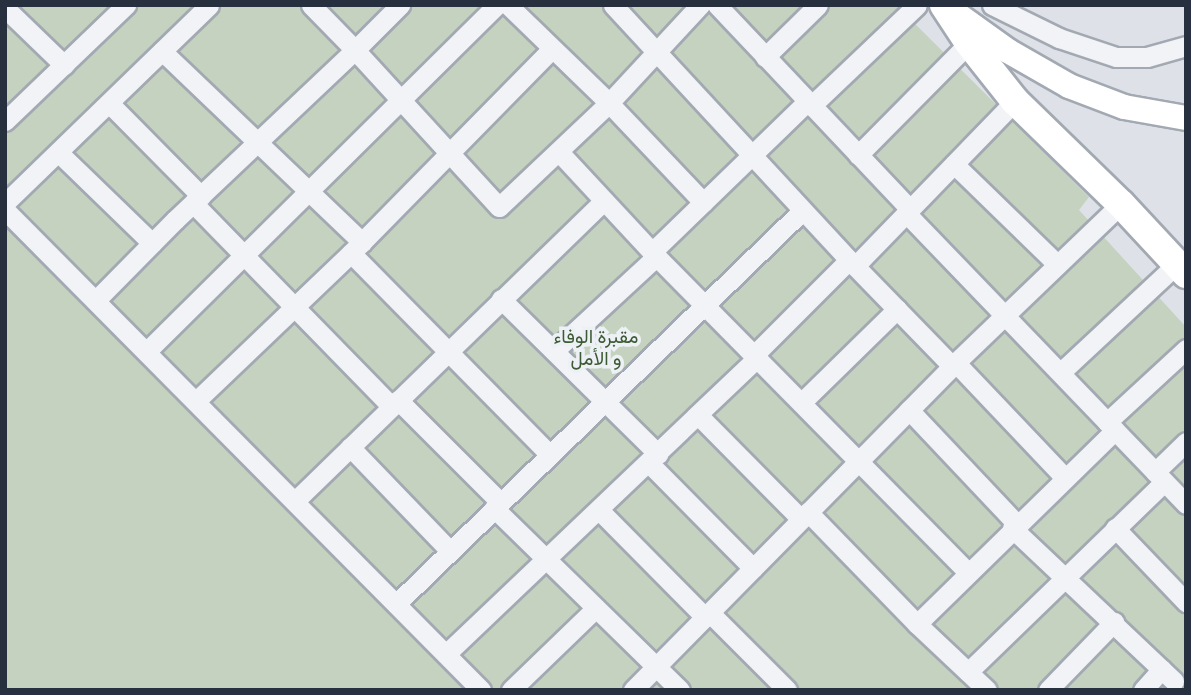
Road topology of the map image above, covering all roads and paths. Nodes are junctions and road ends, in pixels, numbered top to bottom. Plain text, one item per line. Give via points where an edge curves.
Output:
1 (209, 5) edge
2 (311, 5) edge
3 (400, 5) edge
4 (497, 5) edge
5 (509, 5) edge
6 (613, 5) edge
7 (700, 5) edge
8 (717, 5) edge
9 (818, 5) edge
10 (917, 5) edge
11 (945, 5) edge
12 (992, 5) edge
13 (5, 8) edge
14 (116, 9) edge
15 (969, 43) junction
16 (1186, 46) edge
17 (355, 50) junction
18 (551, 50) junction
19 (162, 51) junction
20 (657, 51) junction
21 (765, 57) junction
22 (64, 65) junction
23 (400, 99) junction
24 (1015, 101) junction
25 (108, 103) junction
26 (609, 103) junction
27 (809, 104) junction
28 (1186, 118) edge
29 (5, 121) edge
30 (258, 143) junction
31 (448, 151) junction
32 (58, 152) junction
33 (559, 152) junction
34 (752, 155) junction
35 (858, 155) junction
36 (954, 164) junction
37 (308, 191) junction
38 (197, 200) junction
39 (603, 201) junction
40 (703, 202) junction
41 (5, 203) edge
42 (1121, 204) junction
43 (803, 209) junction
44 (5, 210) edge
45 (908, 211) junction
46 (152, 243) junction
47 (356, 248) junction
48 (654, 254) junction
49 (244, 255) junction
50 (852, 263) junction
51 (1057, 264) junction
52 (1181, 269) edge
53 (97, 299) junction
54 (501, 299) junction
55 (704, 303) junction
56 (295, 306) junction
57 (897, 309) junction
58 (1005, 315) junction
59 (1186, 349) edge
60 (148, 351) junction
61 (448, 351) junction
62 (554, 351) junction
63 (756, 356) junction
64 (954, 364) junction
65 (1061, 372) junction
66 (605, 400) junction
67 (197, 401) junction
68 (802, 402) junction
69 (395, 403) junction
70 (909, 410) junction
71 (698, 415) junction
72 (1111, 426) junction
73 (1186, 442) edge
74 (350, 447) junction
75 (549, 454) junction
76 (653, 458) junction
77 (859, 461) junction
78 (1064, 477) junction
79 (1160, 477) junction
80 (295, 501) junction
81 (1186, 504) edge
82 (497, 505) junction
83 (599, 510) junction
84 (804, 516) junction
85 (1014, 526) junction
86 (1115, 528) junction
87 (450, 551) junction
88 (546, 559) junction
89 (753, 568) junction
90 (968, 572) junction
91 (1065, 578) junction
92 (1186, 602) edge
93 (396, 604) junction
94 (596, 608) junction
95 (708, 615) junction
96 (1114, 622) junction
97 (917, 624) junction
98 (446, 654) junction
99 (657, 665) junction
100 (968, 672) junction
101 (481, 690) edge
102 (511, 690) edge
103 (633, 690) edge
104 (680, 690) edge
105 (787, 690) edge
106 (987, 690) edge
107 (1048, 690) edge
108 (1143, 690) edge

1 - 19 lane
2 - 17 lane
3 - 17 lane
4 - 23 lane
5 - 18 lane
6 - 20 lane
7 - 20 lane
8 - 21 lane
9 - 21 lane
10 - 27 lane
11 - 15 highway
11 - 28 main road via 1008,51 1069,86 1124,107
12 - 16 lane via 1101,54 1147,57
13 - 22 lane
14 - 22 lane
15 - 24 highway
15 - 35 lane
17 - 23 lane
17 - 30 lane
18 - 26 lane
18 - 31 lane
19 - 25 lane
19 - 30 lane
20 - 26 lane
20 - 34 lane
21 - 27 lane
22 - 29 lane
23 - 31 lane
23 - 37 lane
24 - 36 lane
24 - 42 highway
25 - 32 lane
25 - 38 lane
26 - 33 lane
26 - 40 lane
27 - 34 lane
27 - 35 lane
30 - 37 lane
30 - 38 lane
31 - 33 lane via 499,207
31 - 47 lane
32 - 41 lane
32 - 46 lane
33 - 39 lane
34 - 40 lane
34 - 43 lane
35 - 45 lane
36 - 45 lane
36 - 51 lane
37 - 47 lane
37 - 49 lane
38 - 46 lane
38 - 49 lane
39 - 48 lane
39 - 54 lane
40 - 48 lane
42 - 51 lane
42 - 52 highway
43 - 50 lane
43 - 55 lane
44 - 53 lane
45 - 50 lane
45 - 58 lane
46 - 53 lane
47 - 56 lane
47 - 61 lane
48 - 55 lane
48 - 62 lane
49 - 56 lane
49 - 60 lane
50 - 57 lane
50 - 63 lane
51 - 58 lane
52 - 65 lane
53 - 60 lane
54 - 61 lane
54 - 62 lane
55 - 63 lane
55 - 66 lane
56 - 67 lane
56 - 69 lane
57 - 64 lane
57 - 68 lane
58 - 64 lane
58 - 65 lane
59 - 72 lane
60 - 67 lane
61 - 69 lane
61 - 75 lane
62 - 66 lane
63 - 68 lane
63 - 71 lane
64 - 70 lane
64 - 78 lane
65 - 72 lane
66 - 75 lane
66 - 76 lane
67 - 80 lane
68 - 77 lane
69 - 74 lane
69 - 82 lane
70 - 77 lane
70 - 85 lane
71 - 76 lane
71 - 84 lane
72 - 78 lane
72 - 79 lane
73 - 79 lane
74 - 80 lane
74 - 87 lane
75 - 82 lane
76 - 83 lane
76 - 89 lane
77 - 84 lane
77 - 90 lane
78 - 85 lane
79 - 81 lane
79 - 86 lane
80 - 93 lane
82 - 87 lane
82 - 88 lane
83 - 88 lane
83 - 95 lane
84 - 89 lane
84 - 97 lane
85 - 90 lane
85 - 91 lane
86 - 91 lane
86 - 92 lane
87 - 93 lane
88 - 94 lane
88 - 98 lane
89 - 95 lane
90 - 97 lane
91 - 96 lane
91 - 100 lane
93 - 98 lane
94 - 99 lane
94 - 102 lane
95 - 99 lane
95 - 105 lane
96 - 107 lane
96 - 108 lane via 1168,675
97 - 100 lane
98 - 101 lane
99 - 103 lane
99 - 104 lane
100 - 106 lane

